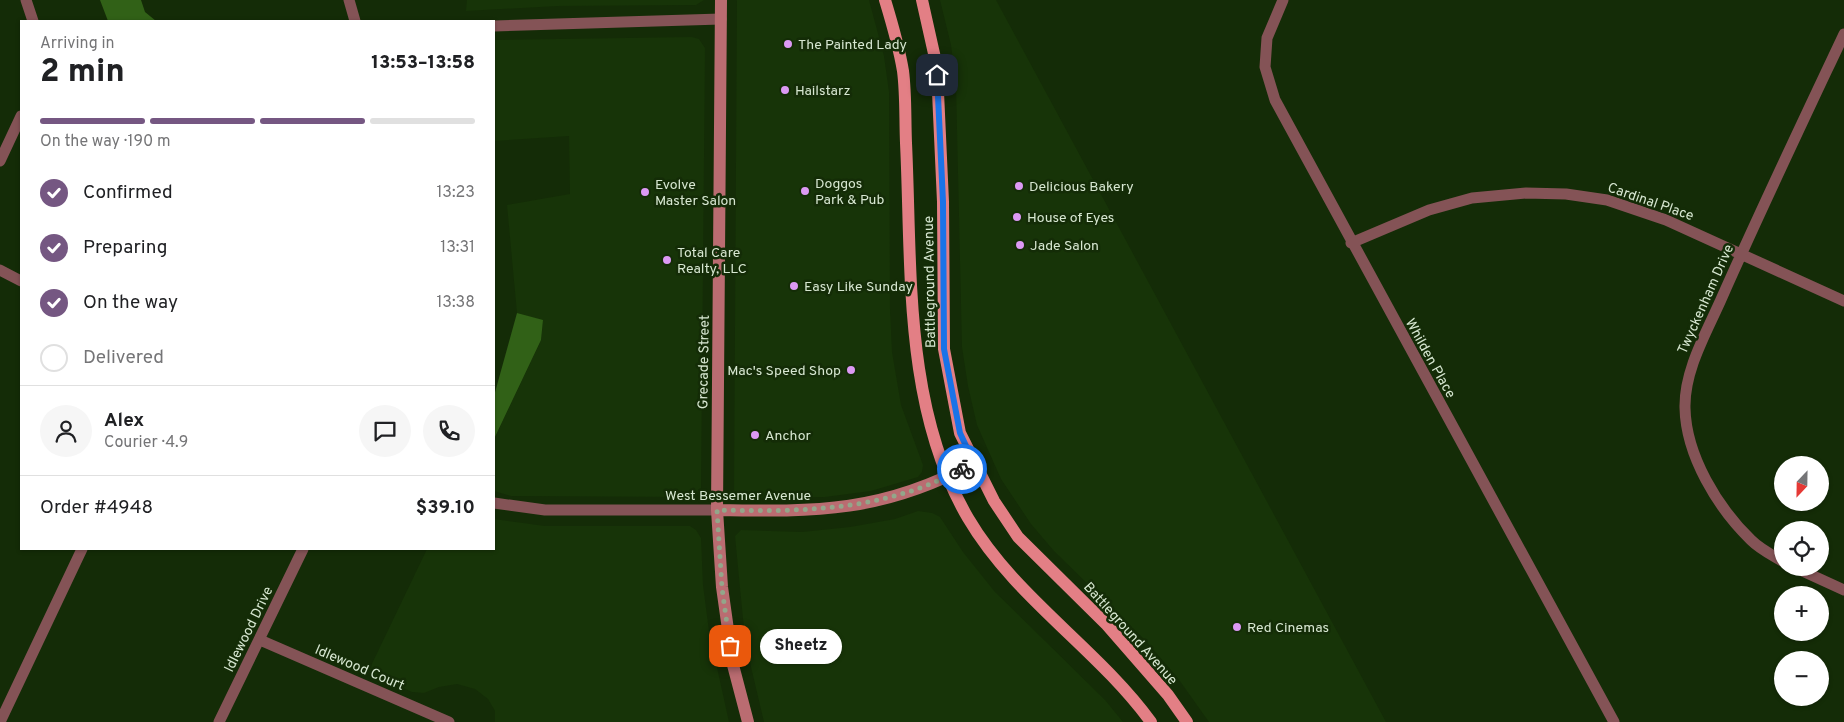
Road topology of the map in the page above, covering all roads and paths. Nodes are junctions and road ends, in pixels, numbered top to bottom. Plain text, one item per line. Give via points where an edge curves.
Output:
1 (26, 0) edge
2 (348, 0) edge
3 (721, 0) edge
4 (885, 0) edge
5 (922, 0) edge
6 (1283, 0) edge
7 (721, 19) junction
8 (33, 20) edge
9 (355, 20) edge
10 (495, 26) edge
11 (1844, 34) edge
12 (20, 118) edge
13 (0, 162) edge
14 (1351, 243) junction
15 (1741, 254) junction
16 (0, 270) edge
17 (20, 280) edge
18 (1844, 301) edge
19 (974, 463) junction
20 (948, 477) junction
21 (495, 503) edge
22 (717, 510) junction
23 (82, 550) edge
24 (303, 550) edge
25 (1774, 556) edge
26 (1813, 576) edge
27 (1844, 590) edge
28 (260, 640) junction
29 (0, 722) edge
30 (220, 722) edge
31 (449, 722) edge
32 (748, 722) edge
33 (1151, 722) edge
34 (1187, 722) edge
35 (1614, 722) edge

1 - 8 street
2 - 9 street
3 - 7 street, Grecade Street
4 - 20 main road, Battleground Avenue via 903,71 914,336 920,383 937,450
5 - 19 main road, Battleground Avenue via 935,58 938,92 944,349 960,433
6 - 14 street, Whilden Place via 1267,38 1265,67 1275,100
7 - 10 street
7 - 22 street, Grecade Street
11 - 15 street, Twyckenham Drive
12 - 13 street
14 - 15 street, Cardinal Place via 1472,198 1536,193 1607,200 1666,220
14 - 35 street, Whilden Place
15 - 18 street, Cardinal Place
15 - 25 street, Twyckenham Drive via 1693,363 1686,386 1686,425 1694,456 1731,519 1753,542
16 - 17 street
19 - 20 street, West Bessemer Avenue
19 - 34 main road, Battleground Avenue via 994,502 1018,537 1107,625 1168,695
20 - 22 street, West Bessemer Avenue via 889,499 854,506 794,511
20 - 33 main road, Battleground Avenue via 968,518 1023,589 1112,674
21 - 22 street, West Bessemer Avenue via 545,510
22 - 32 street, Grecade Street via 722,588 733,665
23 - 29 street
24 - 28 street, Idlewood Drive
26 - 27 street
28 - 30 street, Idlewood Drive
28 - 31 street, Idlewood Court

